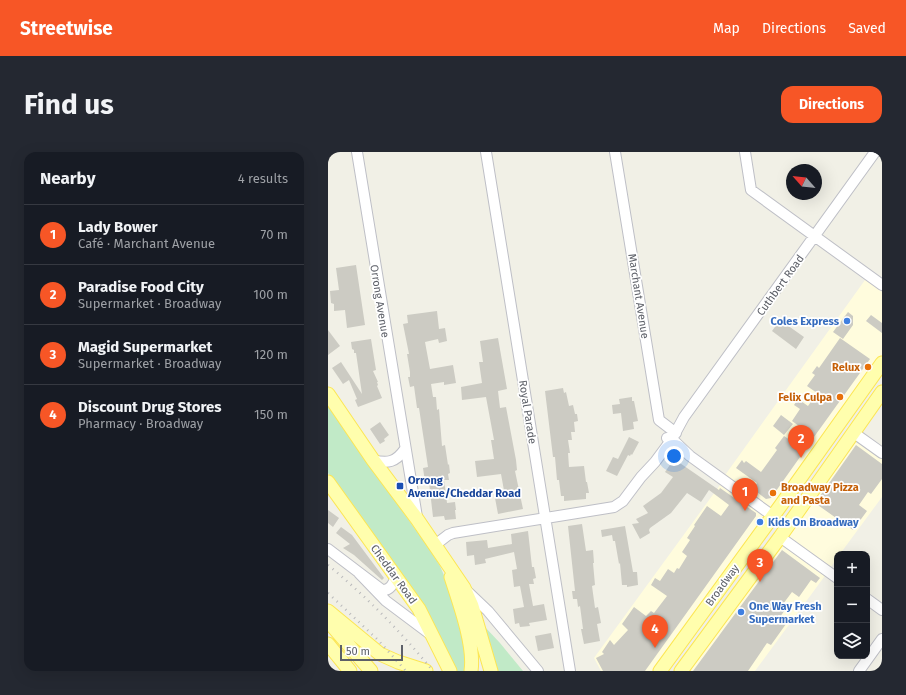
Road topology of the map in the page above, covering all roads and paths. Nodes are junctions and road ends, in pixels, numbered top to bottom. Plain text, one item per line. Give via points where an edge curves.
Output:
1 (356, 152) edge
2 (486, 152) edge
3 (615, 152) edge
4 (745, 152) edge
5 (875, 152) edge
6 (814, 236) junction
7 (882, 285) edge
8 (881, 365) edge
9 (882, 392) edge
10 (328, 394) edge
11 (854, 433) junction
12 (671, 437) junction
13 (405, 449) junction
14 (882, 453) edge
15 (374, 460) junction
16 (328, 482) edge
17 (545, 518) junction
18 (417, 520) junction
19 (769, 521) junction
20 (784, 532) junction
21 (435, 545) junction
22 (328, 549) edge
23 (448, 566) junction
24 (359, 573) junction
25 (834, 575) edge
26 (396, 577) junction
27 (464, 588) junction
28 (870, 601) edge
29 (882, 610) edge
30 (328, 611) edge
31 (328, 621) edge
32 (433, 637) junction
33 (882, 639) edge
34 (328, 644) edge
35 (440, 649) junction
36 (420, 669) edge
37 (348, 670) edge
38 (569, 670) edge
39 (371, 671) edge
40 (397, 671) edge
41 (450, 671) edge
42 (471, 671) edge
43 (491, 671) edge
44 (538, 671) edge
45 (660, 671) edge
46 (681, 671) edge
47 (859, 671) edge

1 - 13 street, Orrong Avenue
2 - 17 street, Royal Parade
3 - 12 street, Marchant Avenue via 659,420
4 - 6 street via 751,190
5 - 6 street, Cuthbert Road
6 - 7 street
6 - 12 street, Cuthbert Road
8 - 19 main road, Broadway
9 - 11 main road, Broadway
10 - 15 main road
11 - 14 street
11 - 20 main road, Broadway
12 - 17 street, Cuthbert Road via 650,460 623,501 614,507
12 - 19 street, Marchant Avenue via 690,456
13 - 15 street via 398,459 392,462
13 - 18 street, Orrong Avenue
15 - 18 main road
16 - 26 main road, Cheddar Road
17 - 21 street, Cuthbert Road via 453,533
17 - 38 street, Royal Parade
18 - 21 main road
19 - 20 main road
19 - 45 main road, Broadway
20 - 25 street
20 - 46 main road, Broadway
21 - 23 main road
22 - 24 street
23 - 27 main road
23 - 42 main road via 465,622
24 - 26 street via 384,590 391,586
24 - 32 street via 386,601
26 - 32 main road, Cheddar Road via 419,609
27 - 43 main road via 472,606
27 - 44 street via 488,610
28 - 29 street
30 - 36 main road via 380,654
31 - 39 main road
32 - 35 main road, Cheddar Road
33 - 47 street
34 - 37 main road
35 - 36 main road via 438,658 433,663
35 - 41 main road, Cheddar Road
36 - 40 main road via 403,668

